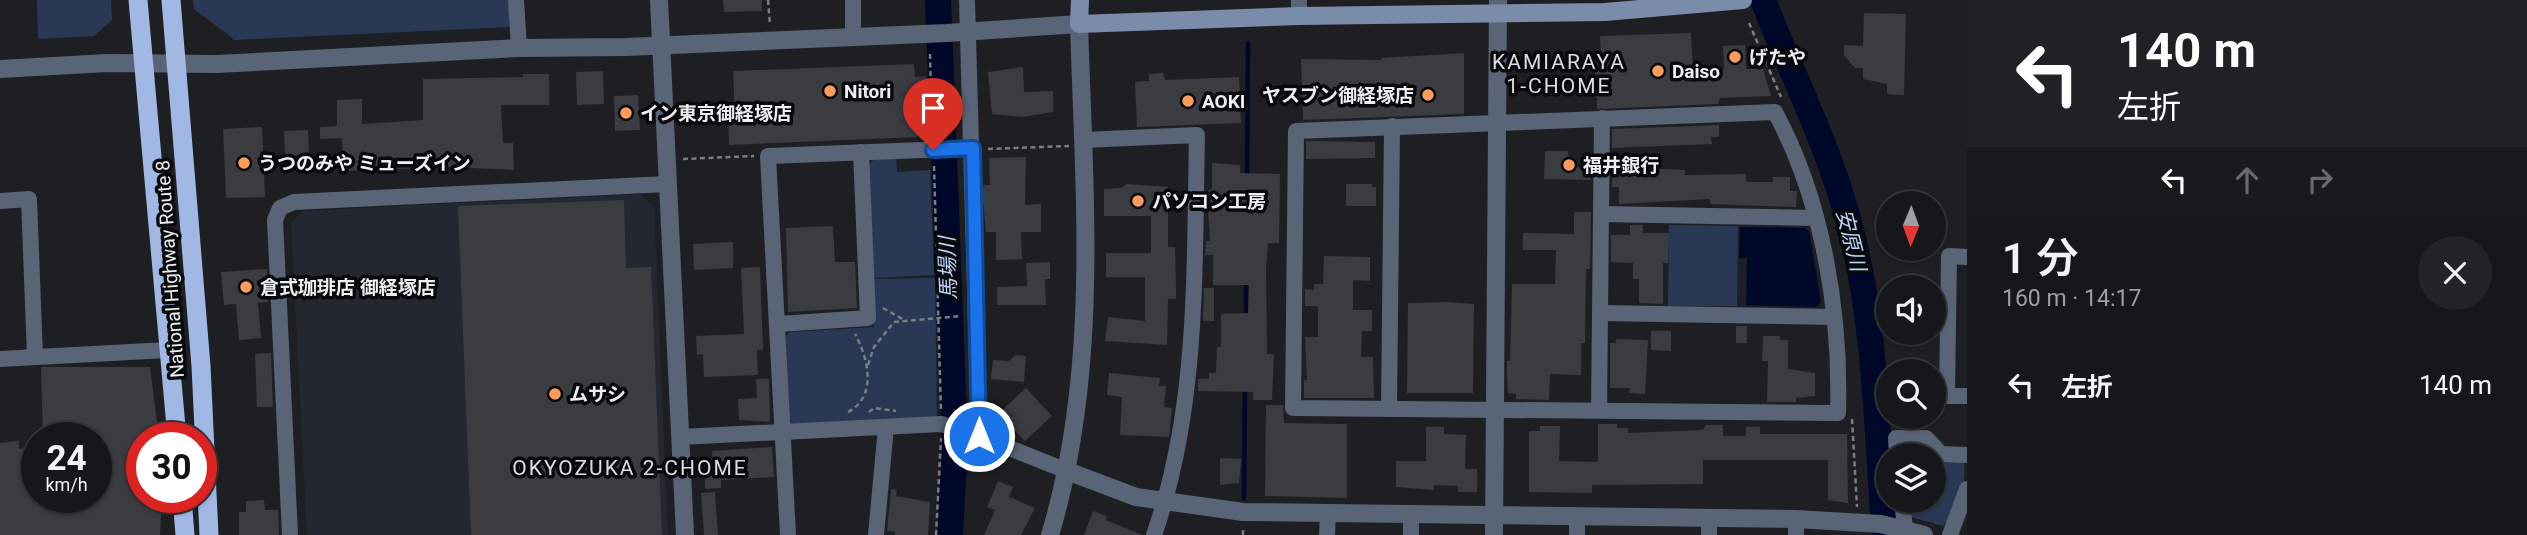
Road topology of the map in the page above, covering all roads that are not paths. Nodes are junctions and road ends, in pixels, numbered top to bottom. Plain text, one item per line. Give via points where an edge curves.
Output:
1 (138, 0) edge
2 (171, 0) edge
3 (516, 0) edge
4 (659, 0) edge
5 (853, 0) edge
6 (967, 0) edge
7 (1080, 0) edge
8 (1744, 0) edge
9 (1738, 1) edge
10 (1498, 7) edge
11 (1299, 8) edge
12 (1079, 24) junction
13 (968, 32) junction
14 (853, 37) junction
15 (661, 46) junction
16 (519, 48) junction
17 (143, 63) junction
18 (176, 64) junction
19 (0, 69) edge
20 (1602, 118) junction
21 (1497, 122) junction
22 (1392, 126) junction
23 (1076, 143) junction
24 (968, 149) junction
25 (861, 152) junction
26 (667, 184) junction
27 (0, 201) edge
28 (1601, 214) junction
29 (1815, 218) junction
30 (1967, 257) edge
31 (1600, 313) junction
32 (1833, 317) junction
33 (779, 324) junction
34 (167, 350) junction
35 (35, 357) junction
36 (0, 359) edge
37 (1967, 396) edge
38 (1389, 409) junction
39 (1496, 409) junction
40 (1599, 410) junction
41 (175, 422) edge
42 (886, 427) junction
43 (783, 432) junction
44 (979, 436) junction
45 (680, 437) junction
46 (1896, 443) edge
47 (1931, 443) edge
48 (1946, 454) edge
49 (1967, 455) edge
50 (1066, 471) junction
51 (1967, 489) edge
52 (1166, 503) junction
53 (183, 513) edge
54 (1902, 513) edge
55 (1328, 514) junction
56 (1411, 515) junction
57 (1494, 515) junction
58 (1577, 517) junction
59 (1709, 526) edge
60 (1796, 527) edge
61 (1902, 528) junction
62 (185, 535) edge
63 (209, 535) edge
64 (290, 535) edge
65 (685, 535) edge
66 (788, 535) edge
67 (876, 535) edge
68 (1050, 535) edge
69 (1154, 535) edge
70 (1327, 535) edge
71 (1411, 535) edge
72 (1494, 535) edge
73 (1577, 535) edge
74 (1924, 535) edge
75 (1950, 535) edge

1 - 17 highway, National Highway Route 8
2 - 18 highway, National Highway Route 8
3 - 16 street
4 - 15 street
5 - 14 street
6 - 13 street
7 - 12 main road
8 - 9 main road
9 - 10 main road via 1605,12
10 - 11 main road
10 - 21 street
11 - 12 main road
12 - 13 street
12 - 23 street
13 - 14 street
13 - 24 street
14 - 15 street
15 - 16 street
15 - 26 street
16 - 18 street
17 - 18 street
17 - 19 street
17 - 34 highway, National Highway Route 8
18 - 63 highway, National Highway Route 8 via 201,366
20 - 21 street
20 - 28 street
20 - 29 street via 1775,112
21 - 22 street
21 - 39 street
22 - 38 street
22 - 38 street via 1297,131 1293,380 1293,408
23 - 50 street via 1085,318 1079,395
23 - 52 street via 1197,135 1192,340 1185,421
24 - 25 street
24 - 44 street
25 - 33 street via 868,318
25 - 33 street via 768,156
26 - 45 street
26 - 64 street via 294,202 279,208 275,220
27 - 35 street via 29,199
28 - 29 street
28 - 31 street
29 - 32 street
30 - 37 street via 1949,256 1947,396
31 - 32 street
31 - 40 street
32 - 40 street via 1838,412
33 - 43 street
34 - 35 street
34 - 41 highway, National Highway Route 8
35 - 36 street
38 - 39 street
39 - 40 street
39 - 57 street
42 - 43 street
42 - 44 street via 950,427
42 - 67 street
43 - 45 street
43 - 66 street
44 - 50 street
45 - 65 street
46 - 47 street via 1896,438 1926,438
48 - 49 street
50 - 52 street via 1107,488
50 - 68 street
51 - 75 street
52 - 55 street via 1243,513
52 - 69 street
53 - 62 highway
54 - 61 street
55 - 56 street
55 - 70 street
56 - 57 street
56 - 71 street
57 - 58 street
57 - 72 street
58 - 59 street
58 - 73 street
59 - 60 street
60 - 61 street via 1863,522
61 - 74 street

